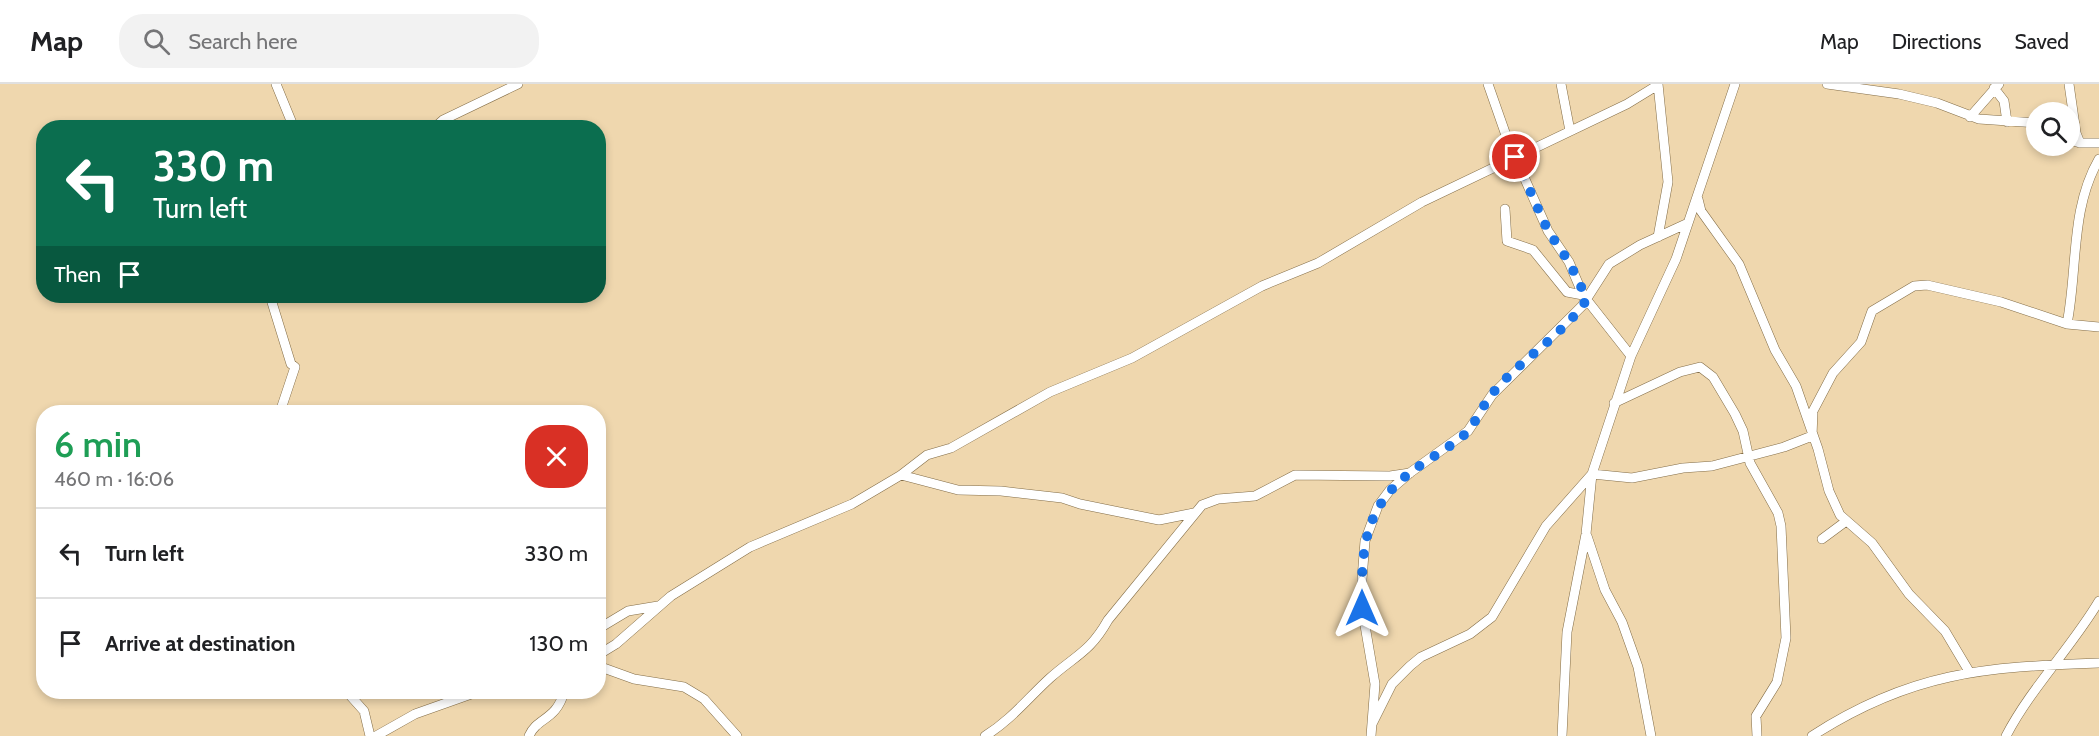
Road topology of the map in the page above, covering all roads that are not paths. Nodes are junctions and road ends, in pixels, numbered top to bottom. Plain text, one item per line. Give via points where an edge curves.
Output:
1 (276, 84) edge
2 (518, 84) edge
3 (1488, 84) edge
4 (1561, 84) edge
5 (1658, 84) edge
6 (1735, 84) edge
7 (1827, 84) edge
8 (2069, 84) edge
9 (1996, 86) edge
10 (1887, 88) edge
11 (2072, 102) edge
12 (1970, 117) junction
13 (291, 120) edge
14 (443, 120) edge
15 (2007, 122) junction
16 (2026, 123) edge
17 (1570, 131) junction
18 (2080, 143) edge
19 (2099, 143) edge
20 (1515, 157) junction
21 (2099, 159) edge
22 (1698, 197) junction
23 (1505, 209) dead end
24 (1688, 223) junction
25 (1658, 237) junction
26 (1585, 297) junction
27 (272, 303) edge
28 (2067, 324) junction
29 (2099, 327) edge
30 (1631, 356) junction
31 (1614, 403) junction
32 (282, 405) edge
33 (1812, 436) junction
34 (1749, 457) junction
35 (1411, 472) junction
36 (1592, 474) junction
37 (901, 475) junction
38 (1194, 513) junction
39 (1845, 522) junction
40 (1586, 534) junction
41 (1822, 539) dead end
42 (2099, 601) edge
43 (658, 606) junction
44 (606, 624) edge
45 (606, 650) edge
46 (2057, 663) junction
47 (2099, 663) edge
48 (606, 669) edge
49 (1970, 673) junction
50 (353, 699) edge
51 (457, 699) edge
52 (560, 699) edge
53 (1372, 724) junction
54 (370, 736) edge
55 (376, 736) edge
56 (530, 736) edge
57 (737, 736) edge
58 (985, 736) edge
59 (1371, 736) edge
60 (1562, 736) edge
61 (1651, 736) edge
62 (1757, 736) edge
63 (1812, 736) edge
64 (2006, 736) edge

1 - 13 street
2 - 14 street
3 - 20 street
4 - 17 street
5 - 17 street via 1627,104
5 - 25 street via 1668,182
6 - 22 street
7 - 10 street
8 - 11 street
9 - 12 street
9 - 15 street via 2004,101
10 - 12 street
12 - 15 street
15 - 16 street
17 - 20 street
18 - 19 street
20 - 26 street via 1548,231 1569,262
20 - 37 street via 1422,202 1318,263 1262,286 1132,358 1050,392 951,448 927,455
21 - 28 street via 2075,232
22 - 24 street
22 - 33 street via 1701,211 1747,280 1770,341 1796,386
23 - 26 street via 1507,241 1533,250 1567,292
24 - 25 street
24 - 30 street via 1664,289
25 - 26 street via 1610,264
26 - 30 street
26 - 35 street via 1564,326 1491,395 1468,431
27 - 32 street via 295,367
28 - 29 street
28 - 33 street via 2001,302 1920,284 1908,288 1872,311 1862,341 1833,373 1813,411
30 - 31 street
31 - 34 street via 1680,372 1700,367 1713,377 1735,414
31 - 36 street
33 - 34 street
33 - 39 street via 1829,491
34 - 36 street via 1647,476
34 - 62 street via 1780,519 1787,609 1779,674 1756,716
35 - 38 street via 1390,476 1290,476 1255,496 1210,501
35 - 53 street via 1378,506 1365,541 1362,608 1374,679
36 - 40 street
36 - 53 street via 1546,526 1492,617 1470,634 1410,666 1392,684
37 - 38 street via 958,490 1062,498 1159,520
37 - 43 street via 831,515 750,547
38 - 58 street via 1108,620 1096,641 1053,676 1015,715
39 - 41 street
39 - 49 street via 1872,543 1909,594 1945,631
40 - 60 street via 1567,632
40 - 61 street via 1638,667
42 - 46 street
43 - 44 street via 628,611
43 - 45 street
46 - 47 street
46 - 49 street
46 - 64 street via 2019,712
48 - 57 street via 634,679 684,687 704,699
49 - 63 street via 1904,688 1832,722
50 - 54 street via 364,711
51 - 55 street via 415,714
52 - 56 street via 553,714 534,727
53 - 59 street

